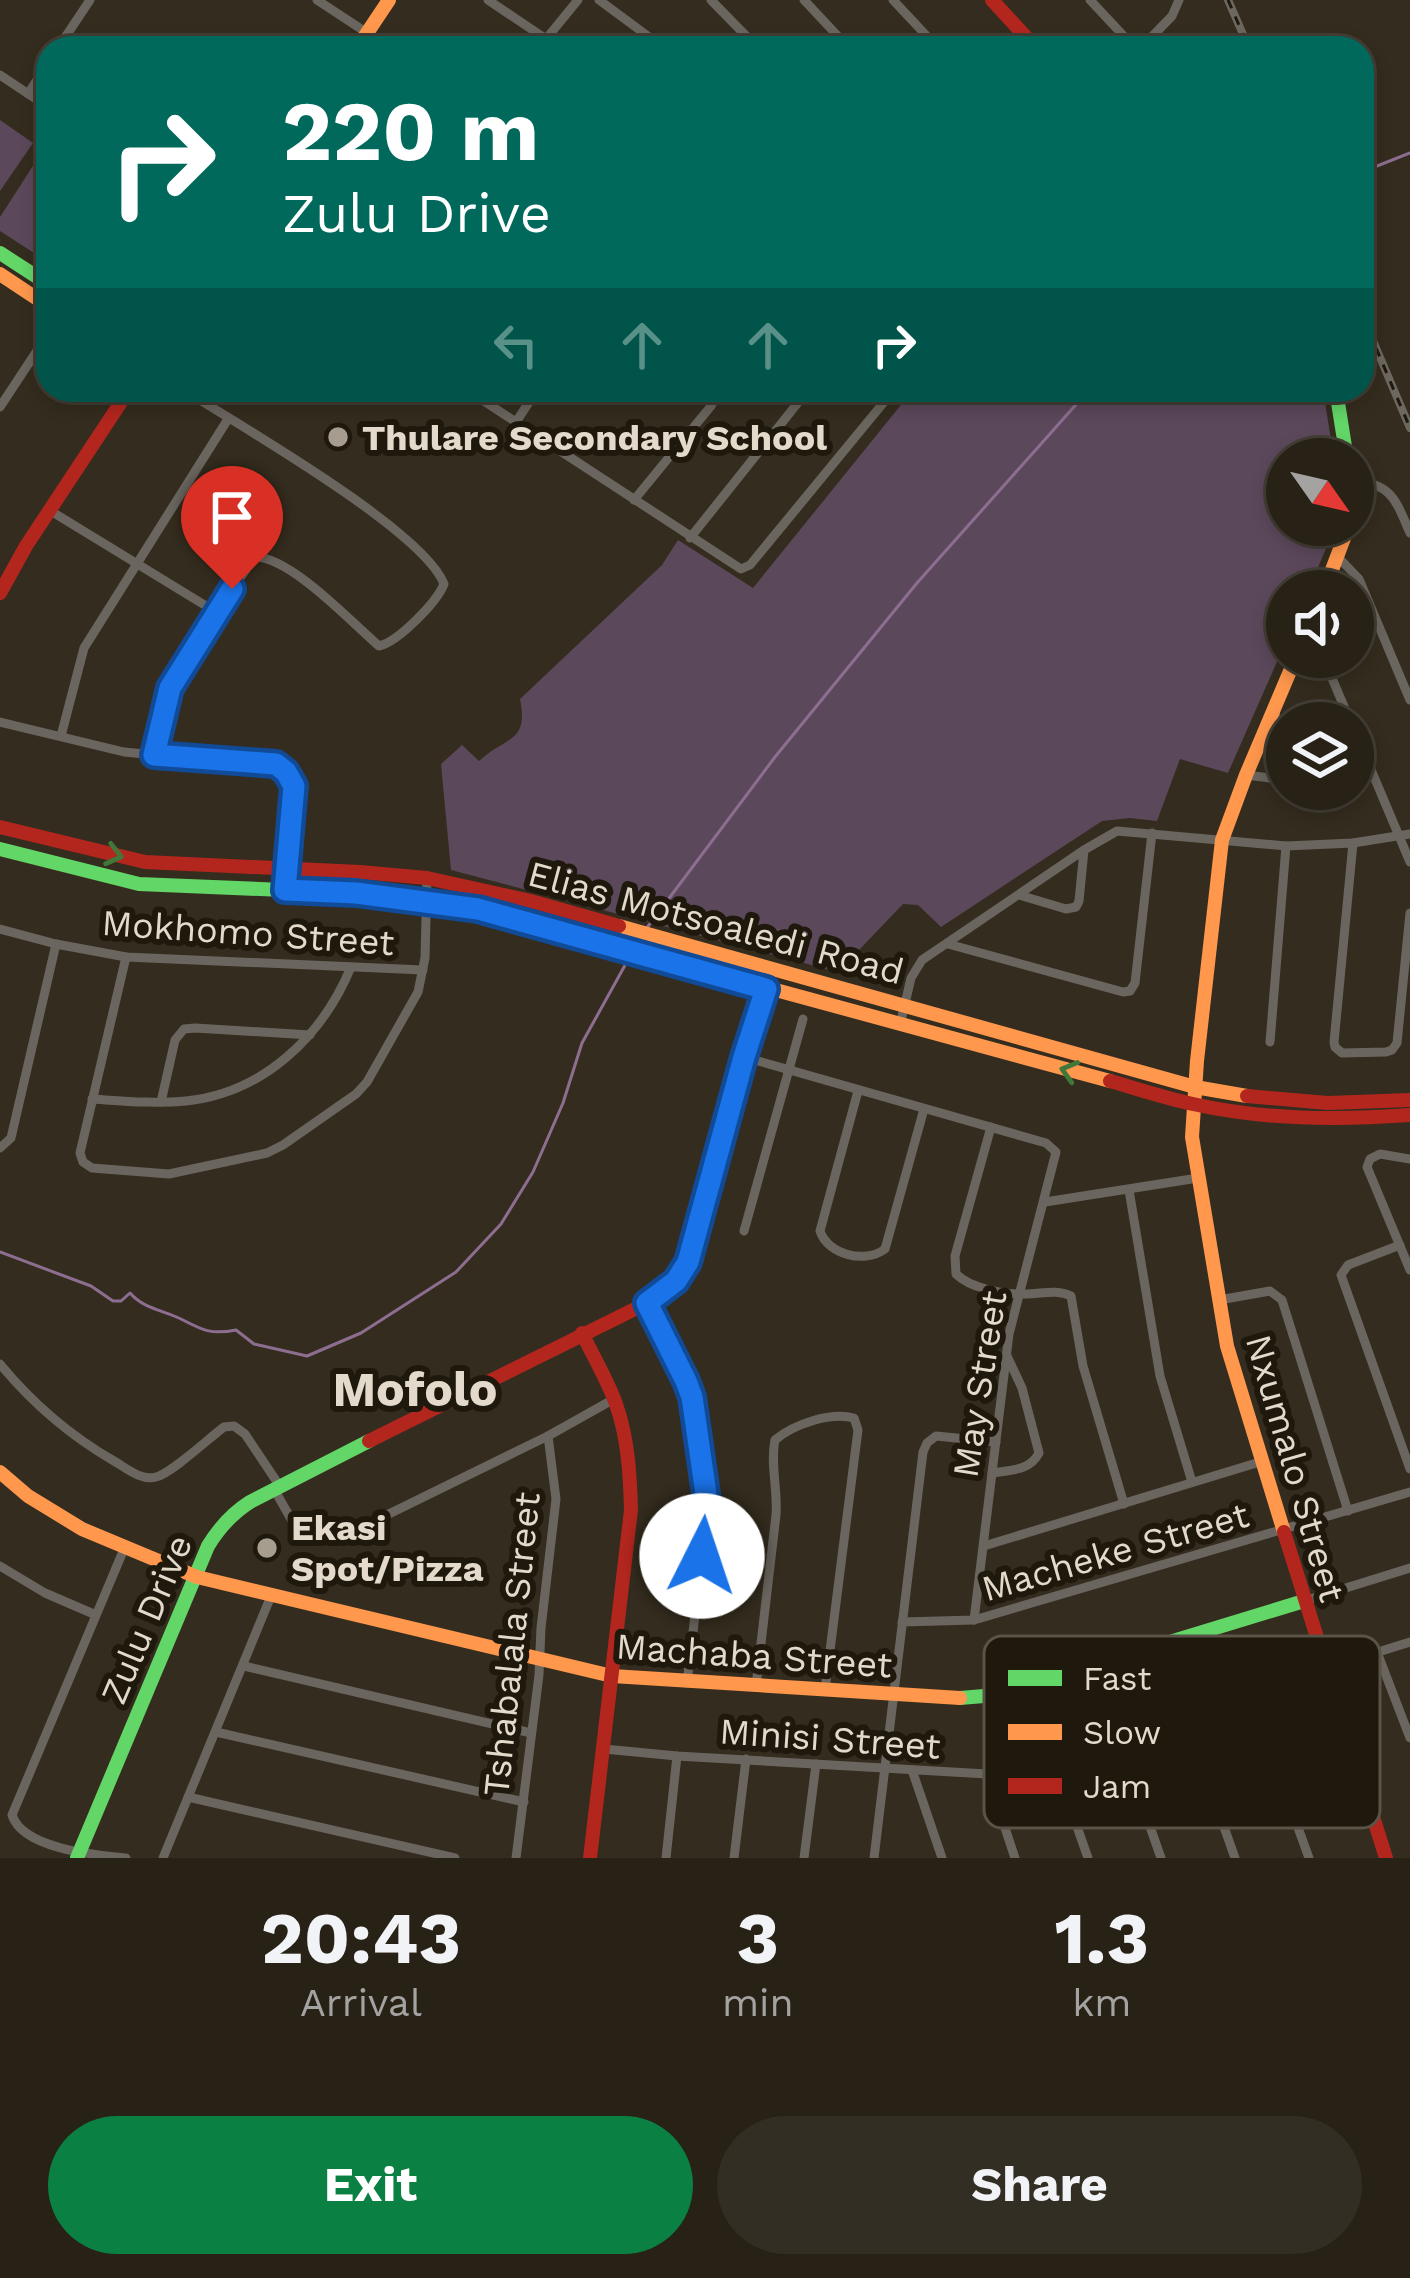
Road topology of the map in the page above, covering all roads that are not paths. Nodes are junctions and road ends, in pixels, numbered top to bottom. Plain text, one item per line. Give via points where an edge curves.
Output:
1 (90, 0) edge
2 (316, 0) edge
3 (389, 0) edge
4 (488, 0) edge
5 (578, 0) edge
6 (598, 0) edge
7 (711, 0) edge
8 (804, 0) edge
9 (893, 0) edge
10 (992, 0) edge
11 (1090, 0) edge
12 (1179, 0) edge
13 (367, 33) junction
14 (66, 36) edge
15 (365, 36) edge
16 (372, 36) edge
17 (537, 36) edge
18 (552, 36) edge
19 (648, 36) edge
20 (746, 36) edge
21 (838, 36) edge
22 (927, 36) edge
23 (1025, 36) edge
24 (1126, 36) edge
25 (1151, 36) edge
26 (0, 75) edge
27 (36, 82) edge
28 (28, 94) junction
29 (36, 99) edge
30 (0, 253) edge
31 (0, 274) edge
32 (36, 276) edge
33 (36, 298) edge
34 (36, 352) edge
35 (121, 402) edge
36 (202, 402) edge
37 (485, 402) edge
38 (529, 402) edge
39 (713, 402) edge
40 (798, 402) edge
41 (884, 402) edge
42 (1338, 402) edge
43 (0, 407) edge
44 (228, 419) junction
45 (516, 422) junction
46 (1344, 438) edge
47 (1374, 484) edge
48 (634, 500) junction
49 (50, 510) junction
50 (1410, 533) edge
51 (690, 538) junction
52 (251, 542) dead end
53 (1342, 546) edge
54 (255, 557) junction
55 (1338, 557) junction
56 (137, 561) junction
57 (1333, 570) edge
58 (0, 593) edge
59 (216, 612) junction
60 (1410, 700) edge
61 (0, 722) edge
62 (1266, 730) edge
63 (61, 736) junction
64 (154, 755) junction
65 (1374, 771) edge
66 (1246, 775) junction
67 (1266, 777) edge
68 (0, 826) edge
69 (1152, 833) junction
70 (1405, 835) edge
71 (1222, 840) junction
72 (1353, 842) junction
73 (1286, 846) junction
74 (0, 850) edge
75 (1084, 850) junction
76 (1410, 862) edge
77 (286, 868) junction
78 (428, 878) junction
79 (285, 890) junction
80 (1019, 896) junction
81 (427, 902) junction
82 (1410, 913) edge
83 (0, 929) edge
84 (56, 944) junction
85 (947, 944) junction
86 (126, 957) junction
87 (351, 967) junction
88 (773, 969) junction
89 (422, 970) junction
90 (766, 989) junction
91 (904, 1004) junction
92 (803, 1019) dead end
93 (900, 1025) junction
94 (310, 1035) junction
95 (1270, 1042) dead end
96 (744, 1057) junction
97 (1197, 1061) junction
98 (789, 1071) junction
99 (1161, 1077) junction
100 (858, 1091) junction
101 (1194, 1095) junction
102 (92, 1099) junction
103 (1410, 1100) edge
104 (160, 1102) junction
105 (924, 1109) junction
106 (1228, 1110) junction
107 (1410, 1115) edge
108 (991, 1126) junction
109 (0, 1148) edge
110 (1193, 1151) junction
111 (1410, 1160) edge
112 (1198, 1178) junction
113 (1129, 1190) junction
114 (1045, 1202) junction
115 (745, 1231) dead end
116 (1400, 1245) junction
117 (1410, 1270) edge
118 (1018, 1295) junction
119 (1218, 1300) junction
120 (647, 1303) junction
121 (582, 1333) junction
122 (1006, 1356) junction
123 (0, 1364) edge
124 (614, 1400) junction
125 (548, 1436) junction
126 (996, 1442) junction
127 (1262, 1461) junction
128 (1410, 1469) edge
129 (0, 1472) edge
130 (992, 1473) junction
131 (1192, 1482) junction
132 (276, 1487) junction
133 (1410, 1492) edge
134 (1124, 1504) junction
135 (1348, 1511) junction
136 (1283, 1530) junction
137 (984, 1546) junction
138 (124, 1549) junction
139 (0, 1566) edge
140 (1410, 1568) edge
141 (196, 1577) junction
142 (271, 1596) junction
143 (1304, 1600) junction
144 (96, 1615) junction
145 (974, 1620) junction
146 (902, 1622) junction
147 (1186, 1636) edge
148 (1315, 1636) edge
149 (1410, 1642) edge
150 (1380, 1651) edge
151 (539, 1659) junction
152 (1380, 1660) edge
153 (244, 1666) junction
154 (612, 1676) junction
155 (687, 1683) junction
156 (756, 1686) junction
157 (825, 1690) junction
158 (894, 1696) junction
159 (984, 1696) edge
160 (216, 1732) junction
161 (531, 1733) junction
162 (1410, 1738) edge
163 (604, 1749) junction
164 (677, 1756) junction
165 (746, 1759) junction
166 (816, 1764) junction
167 (886, 1768) junction
168 (912, 1770) junction
169 (984, 1774) edge
170 (188, 1797) junction
171 (524, 1802) junction
172 (1005, 1828) edge
173 (1078, 1828) edge
174 (1151, 1828) edge
175 (1224, 1828) edge
176 (1298, 1828) edge
177 (1376, 1828) edge
178 (78, 1855) edge
179 (126, 1858) edge
180 (163, 1858) edge
181 (455, 1858) edge
182 (515, 1858) edge
183 (590, 1858) edge
184 (666, 1858) edge
185 (734, 1858) edge
186 (804, 1858) edge
187 (874, 1858) edge
188 (942, 1858) edge
189 (1015, 1858) edge
190 (1088, 1858) edge
191 (1161, 1858) edge
192 (1235, 1858) edge
193 (1309, 1858) edge
194 (1386, 1858) edge

1 - 14 street
2 - 13 street
3 - 13 main road
4 - 17 street
5 - 18 street
6 - 19 street
7 - 20 street
8 - 21 street
9 - 22 street
10 - 23 main road
11 - 24 street
12 - 25 street
13 - 15 main road
13 - 16 street
26 - 28 street
27 - 28 street
28 - 29 street
30 - 32 main road
31 - 33 main road
34 - 43 street
35 - 49 main road
36 - 44 street
37 - 45 street
38 - 45 street
39 - 48 street
40 - 51 street
41 - 51 street via 750,565 737,568
42 - 46 main road
44 - 54 street via 390,526 444,588 380,646 324,595
44 - 56 street
45 - 48 street
47 - 50 street via 1391,494
48 - 51 street
49 - 56 street
49 - 58 main road
52 - 54 street
53 - 55 main road
54 - 59 street
55 - 57 main road
55 - 60 street via 1359,578
56 - 59 street
56 - 63 street via 84,648
59 - 64 street via 170,688
61 - 63 street
62 - 66 main road, Nxumalo Street
63 - 64 street
64 - 77 street via 281,766 294,786
65 - 70 street
66 - 67 street
66 - 71 main road, Nxumalo Street
68 -> 77 main road, Elias Motsoaledi Road via 145,862
69 - 71 street
69 - 75 street via 1117,831
69 - 85 street via 1130,991
70 - 72 street
70 - 76 street
71 - 73 street
71 - 97 main road, Nxumalo Street
72 - 73 street
72 - 82 street via 1334,1042 1342,1053 1390,1051 1397,1043
73 - 95 street
74 - 79 main road, Elias Motsoaledi Road via 139,884
75 - 80 street
75 - 80 street via 1076,907
77 - 78 main road, Elias Motsoaledi Road
77 - 79 street
78 - 81 street
78 - 88 main road, Elias Motsoaledi Road
79 - 81 main road, Elias Motsoaledi Road
80 - 85 street
81 - 89 street
81 - 90 main road, Elias Motsoaledi Road
83 - 84 street, Mokhomo Street
84 - 86 street, Mokhomo Street
84 - 109 street via 11,1138
85 - 91 street via 915,968
86 - 87 street, Mokhomo Street
86 - 102 street
87 - 89 street, Mokhomo Street
87 - 94 street
88 - 90 main road, Zulu Drive
88 - 91 main road, Elias Motsoaledi Road
89 - 102 street via 412,1004 367,1082 267,1153 169,1174 92,1168 80,1153
90 - 93 main road, Elias Motsoaledi Road
90 - 96 main road, Zulu Drive
91 - 93 street
91 - 99 main road, Elias Motsoaledi Road
92 - 98 street
101 -> 93 main road, Elias Motsoaledi Road
94 - 104 street via 234,1090
94 - 104 street via 184,1029
96 - 98 street
96 - 120 main road, Zulu Drive via 688,1262
97 - 99 main road
97 - 101 main road, Nxumalo Street
98 - 100 street
98 - 115 street
99 - 101 main road, Elias Motsoaledi Road
100 - 105 street
100 - 105 street via 820,1231 830,1247 862,1257 885,1249
101 - 103 main road, Elias Motsoaledi Road via 1346,1105
101 - 106 main road, Elias Motsoaledi Road
101 - 110 main road, Nxumalo Street
102 - 104 street
105 - 108 street
106 - 107 main road, Elias Motsoaledi Road via 1321,1119
106 - 110 main road via 1203,1120
108 - 114 street, May Street via 1056,1152
108 - 118 street via 953,1267 962,1281
110 - 112 main road, Nxumalo Street
111 - 116 street via 1380,1154 1367,1167
112 - 113 street
112 - 119 main road, Nxumalo Street
113 - 114 street
113 - 131 street via 1160,1376
114 - 118 street, May Street
116 - 117 street
116 - 128 street via 1341,1275
118 - 122 street, May Street
118 - 134 street via 1064,1292 1073,1300
119 - 127 main road, Nxumalo Street
119 - 135 street via 1270,1291 1282,1300
120 - 121 main road, Zulu Drive
120 - 155 street via 686,1381 705,1481
121 - 124 main road
121 - 132 main road, Zulu Drive
122 - 126 street, May Street
122 - 130 street via 1039,1454 1025,1467
123 - 132 street via 50,1417 137,1474 163,1474 235,1426
124 - 125 street
124 - 154 main road via 632,1525
125 - 132 street via 346,1534 295,1526
125 - 151 street, Tshabalala Street via 556,1499
126 - 130 street, May Street
126 - 146 street via 936,1436 927,1443
127 - 131 street
127 - 136 main road, Nxumalo Street
129 - 138 main road, Machaba Street via 59,1516
130 - 137 street, May Street
131 - 134 street
132 - 141 main road, Zulu Drive via 218,1528
133 - 135 street, Macheke Street
134 - 137 street
135 - 136 street, Macheke Street
136 - 143 main road, Nxumalo Street
136 - 145 street, Macheke Street
137 - 145 street, May Street
138 - 141 main road, Machaba Street
138 - 144 street
139 - 144 street
140 - 143 street
141 - 142 main road, Machaba Street
141 - 178 main road, Zulu Drive
142 - 151 main road, Machaba Street
142 - 153 street
143 - 147 main road, Machaba Street
143 - 148 main road, Nxumalo Street
144 - 178 street via 12,1811 21,1832
145 - 146 street, Macheke Street
146 - 158 street
149 - 150 street, Minisi Street
151 - 154 main road, Machaba Street
151 - 161 street, Tshabalala Street
152 - 162 street
153 - 160 street
153 - 161 street
154 - 155 main road, Machaba Street
154 - 163 main road
155 - 156 main road, Machaba Street
156 - 157 main road, Machaba Street
156 - 157 street via 778,1490 775,1439 841,1415 854,1418 858,1430
157 - 158 main road, Machaba Street
158 - 159 main road, Machaba Street
158 - 167 street
160 - 170 street
160 - 171 street
161 - 171 street, Tshabalala Street
163 - 164 street, Minisi Street
163 - 183 main road
164 - 165 street, Minisi Street
164 - 184 street
165 - 166 street, Minisi Street
165 - 185 street
166 - 167 street, Minisi Street
166 - 186 street
167 - 168 street, Minisi Street
167 - 187 street
168 - 169 street, Minisi Street
168 - 188 street
170 - 180 street
170 - 181 street
171 - 182 street, Tshabalala Street
172 - 189 street
173 - 190 street
174 - 191 street
175 - 192 street
176 - 193 street
177 - 194 main road, Nxumalo Street
178 - 179 street

